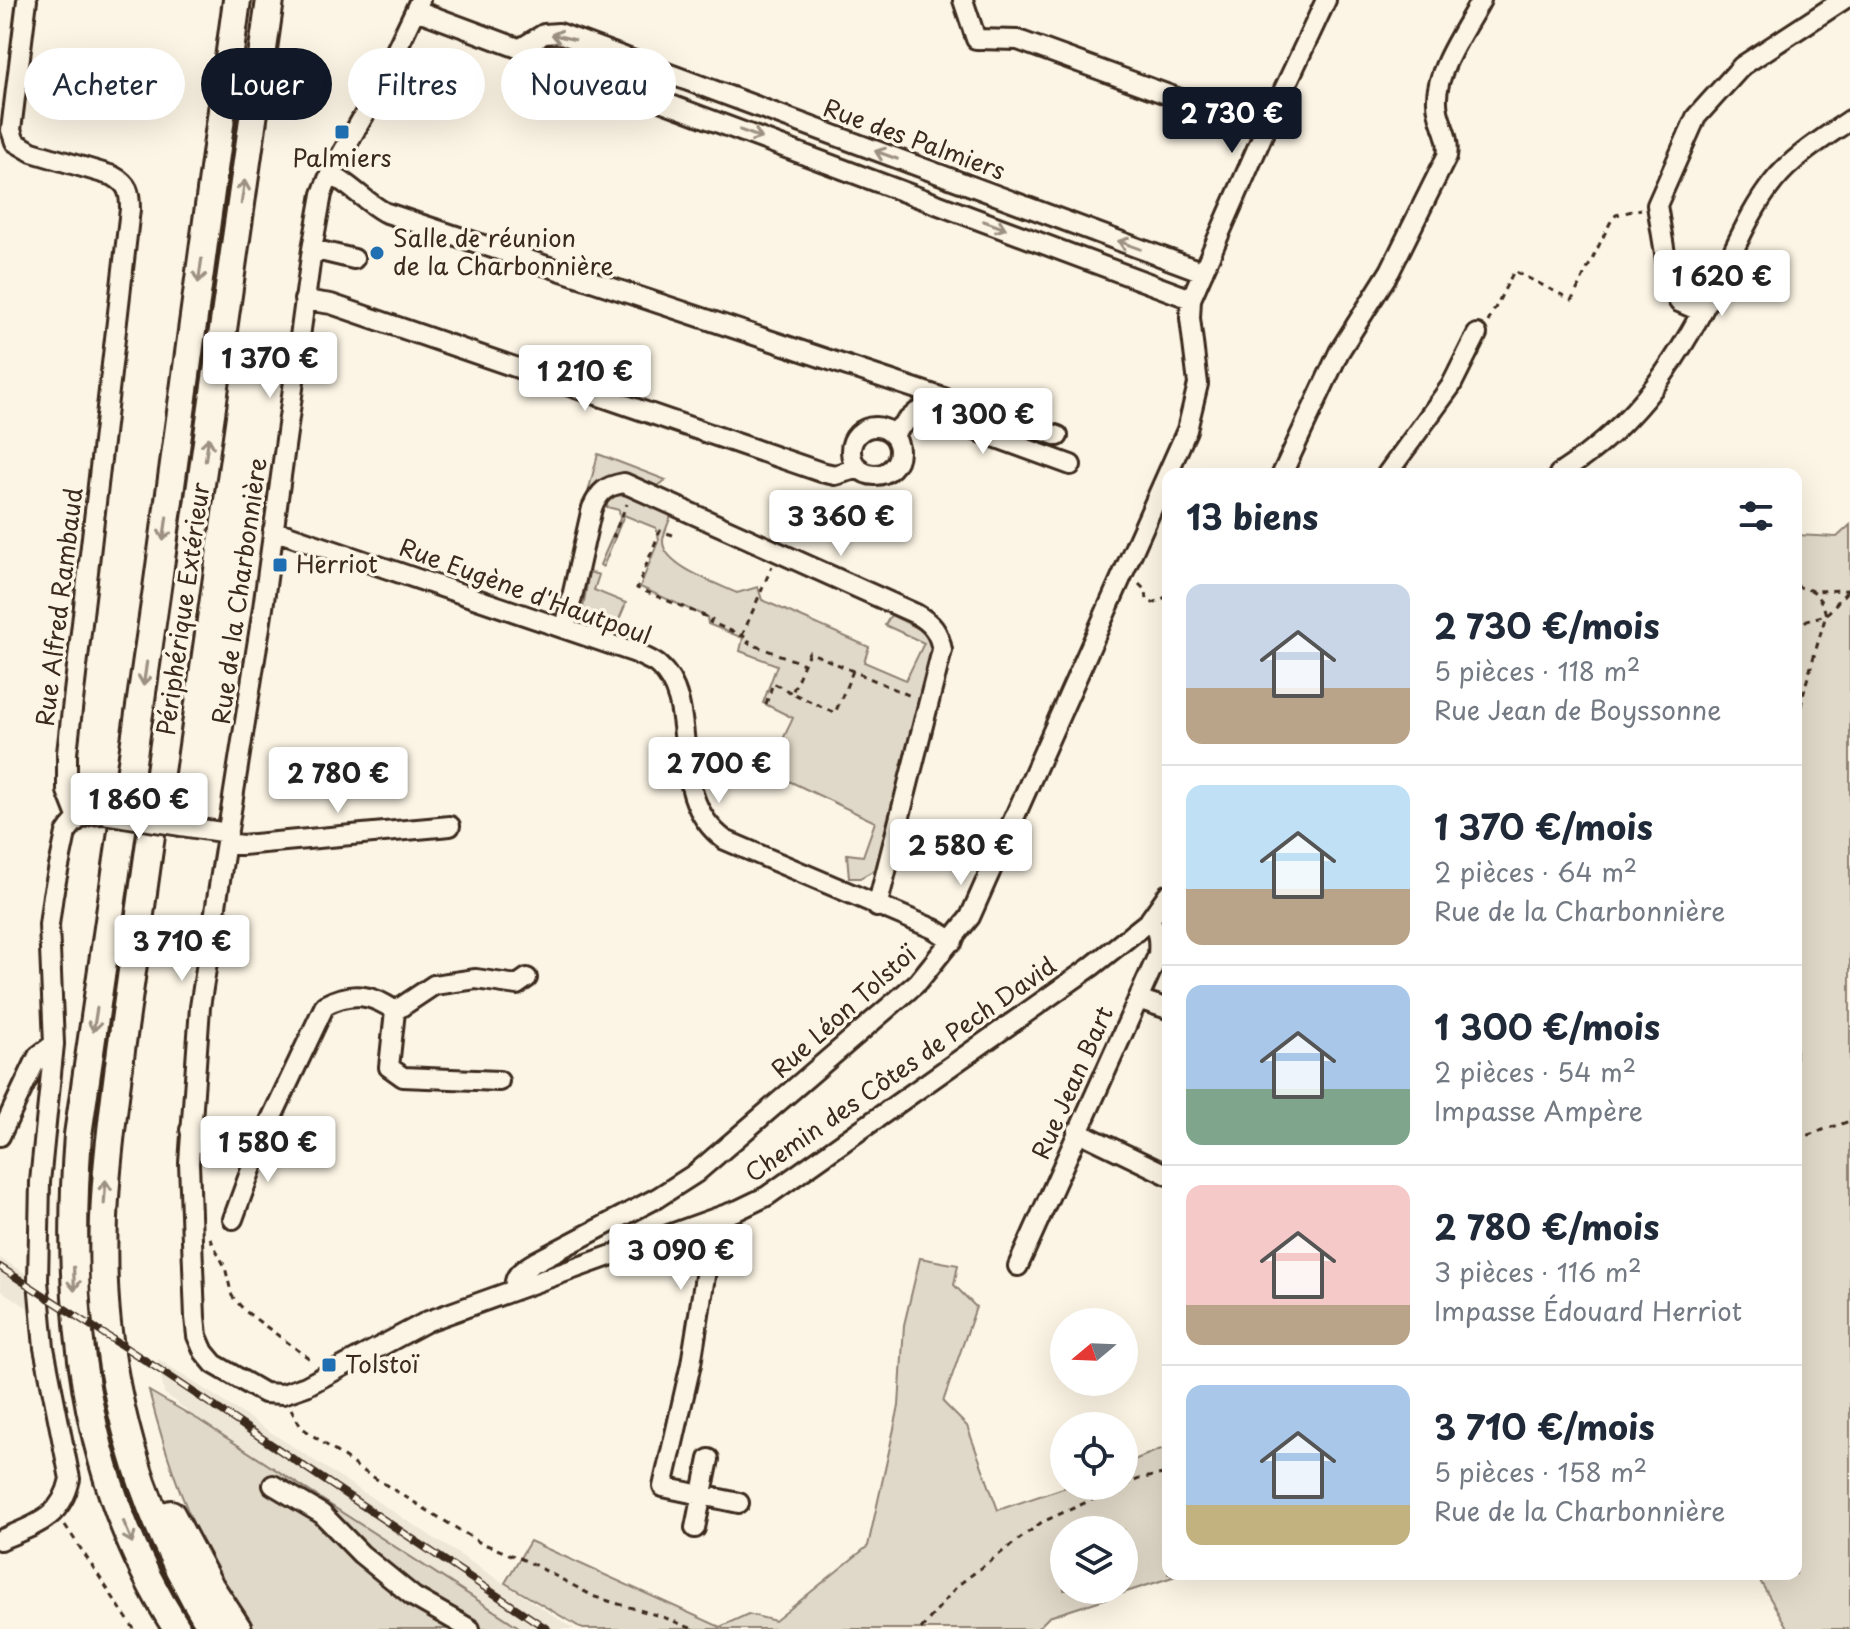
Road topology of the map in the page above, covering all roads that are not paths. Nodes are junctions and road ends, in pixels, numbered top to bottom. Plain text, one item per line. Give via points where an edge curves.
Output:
1 (27, 0) edge
2 (237, 0) edge
3 (270, 0) edge
4 (963, 0) edge
5 (1326, 0) edge
6 (1481, 0) edge
7 (1843, 0) edge
8 (418, 5) edge
9 (521, 48) joint
10 (599, 48) edge
11 (676, 76) edge
12 (676, 106) edge
13 (1850, 120) edge
14 (1265, 130) junction
15 (330, 174) junction
16 (312, 249) junction
17 (354, 259) dead end
18 (1203, 272) junction
19 (1191, 299) junction
20 (304, 300) junction
21 (1702, 312) junction
22 (1477, 334) road end
23 (892, 434) junction
24 (1058, 436) dead end
25 (1071, 465) dead end
26 (859, 468) junction
27 (1170, 468) edge
28 (1285, 468) edge
29 (1391, 468) edge
30 (1567, 468) edge
31 (1162, 486) edge
32 (273, 530) junction
33 (565, 628) junction
34 (78, 819) junction
35 (450, 826) dead end
36 (228, 838) junction
37 (1162, 903) edge
38 (877, 907) junction
39 (1149, 921) junction
40 (953, 941) junction
41 (527, 978) dead end
42 (1138, 999) junction
43 (1162, 1007) edge
44 (395, 1011) junction
45 (54, 1044) junction
46 (499, 1081) dead end
47 (190, 1130) junction
48 (1077, 1131) junction
49 (264, 1134) junction
50 (0, 1136) edge
51 (1162, 1172) edge
52 (233, 1219) dead end
53 (691, 1228) junction
54 (1018, 1266) dead end
55 (515, 1290) junction
56 (283, 1394) joint
57 (126, 1436) junction
58 (709, 1459) dead end
59 (273, 1485) dead end
60 (702, 1496) junction
61 (739, 1503) dead end
62 (695, 1528) dead end
63 (0, 1540) edge
64 (177, 1629) edge
65 (212, 1629) edge
66 (238, 1629) edge
67 (470, 1629) edge

1 - 34 street, Rue Alfred Rambaud via 11,130 15,142 113,176 130,192 67,753 67,791
2 -> 64 highway via 74,1186 75,1302 86,1397 117,1505
57 -> 3 highway, Périphérique Extérieur via 113,1372 104,1278 110,1129
4 - 14 street via 976,39 1018,40
5 - 14 street
6 - 28 street via 1440,78 1436,104 1450,142 1447,156 1390,271 1339,352
7 - 21 street via 1742,66 1696,117 1657,205 1670,284 1679,302
8 - 9 street, Rue des Palmiers
8 - 15 street, Rue de la Charbonnière
10 -> 9 street, Rue des Palmiers via 559,33 544,34
18 -> 11 street, Rue des Palmiers
12 -> 19 street, Rue des Palmiers
13 - 21 street via 1774,180
14 - 18 street
15 - 16 street, Rue de la Charbonnière
15 - 24 street via 384,212
16 - 17 street
16 - 20 street, Rue de la Charbonnière
18 - 19 street
19 - 27 street, Rue Léon Tolstoï via 1198,384 1187,430
20 - 26 street via 331,304 821,472 835,475
20 - 32 street, Rue de la Charbonnière
21 - 30 street via 1652,392
22 - 29 street via 1451,386
23 - 25 street via 917,412 925,412
23 - 26 street via 899,452 895,465 877,475
23 - 26 street via 874,427 861,431 852,449
31 - 40 street, Rue Léon Tolstoï via 970,917
32 - 33 street, Rue Eugène d'Hautpoul
32 - 36 street, Rue de la Charbonnière
33 - 38 street, Rue Eugène d'Hautpoul via 636,653 658,666 672,683 693,797 710,829
33 - 38 street via 592,508 599,493 624,483 930,622 942,650
34 - 36 street, bridge via 104,814
34 - 45 street via 63,841 49,925
35 - 36 street via 242,845
36 - 47 street, Rue de la Charbonnière via 200,1007
37 - 39 street, Chemin des Côtes de Pech David
38 - 40 street, Rue Eugène d'Hautpoul
39 - 42 street, Rue Jean Bart via 1159,941 1158,955
39 - 53 street, Chemin des Côtes de Pech David via 767,1196
40 - 55 street, Rue Léon Tolstoï via 918,982 696,1173 535,1262 518,1273
41 - 44 street via 517,985 476,979 434,985
42 - 43 street
42 - 48 street, Rue Jean Bart
44 - 46 street via 389,1067 403,1077
44 - 49 street via 362,995 341,996 325,1005
45 - 50 street via 38,1056
45 - 63 street via 40,1182 38,1281 52,1398 70,1471 67,1494 55,1512
47 - 49 street
47 - 56 street, Rue de la Charbonnière via 197,1336 214,1364 264,1393
48 - 51 street
48 - 54 street, Rue Jean Bart
49 - 52 street
53 - 55 street, Chemin des Côtes de Pech David
53 - 60 street via 706,1270 663,1487
55 - 56 street, Chemin des Côtes de Pech David via 428,1321
57 - 65 highway, Périphérique Extérieur via 155,1520
57 - 66 highway via 147,1459 171,1515
58 - 60 street
59 - 67 street via 322,1514 414,1597
60 - 61 street
60 - 62 street

